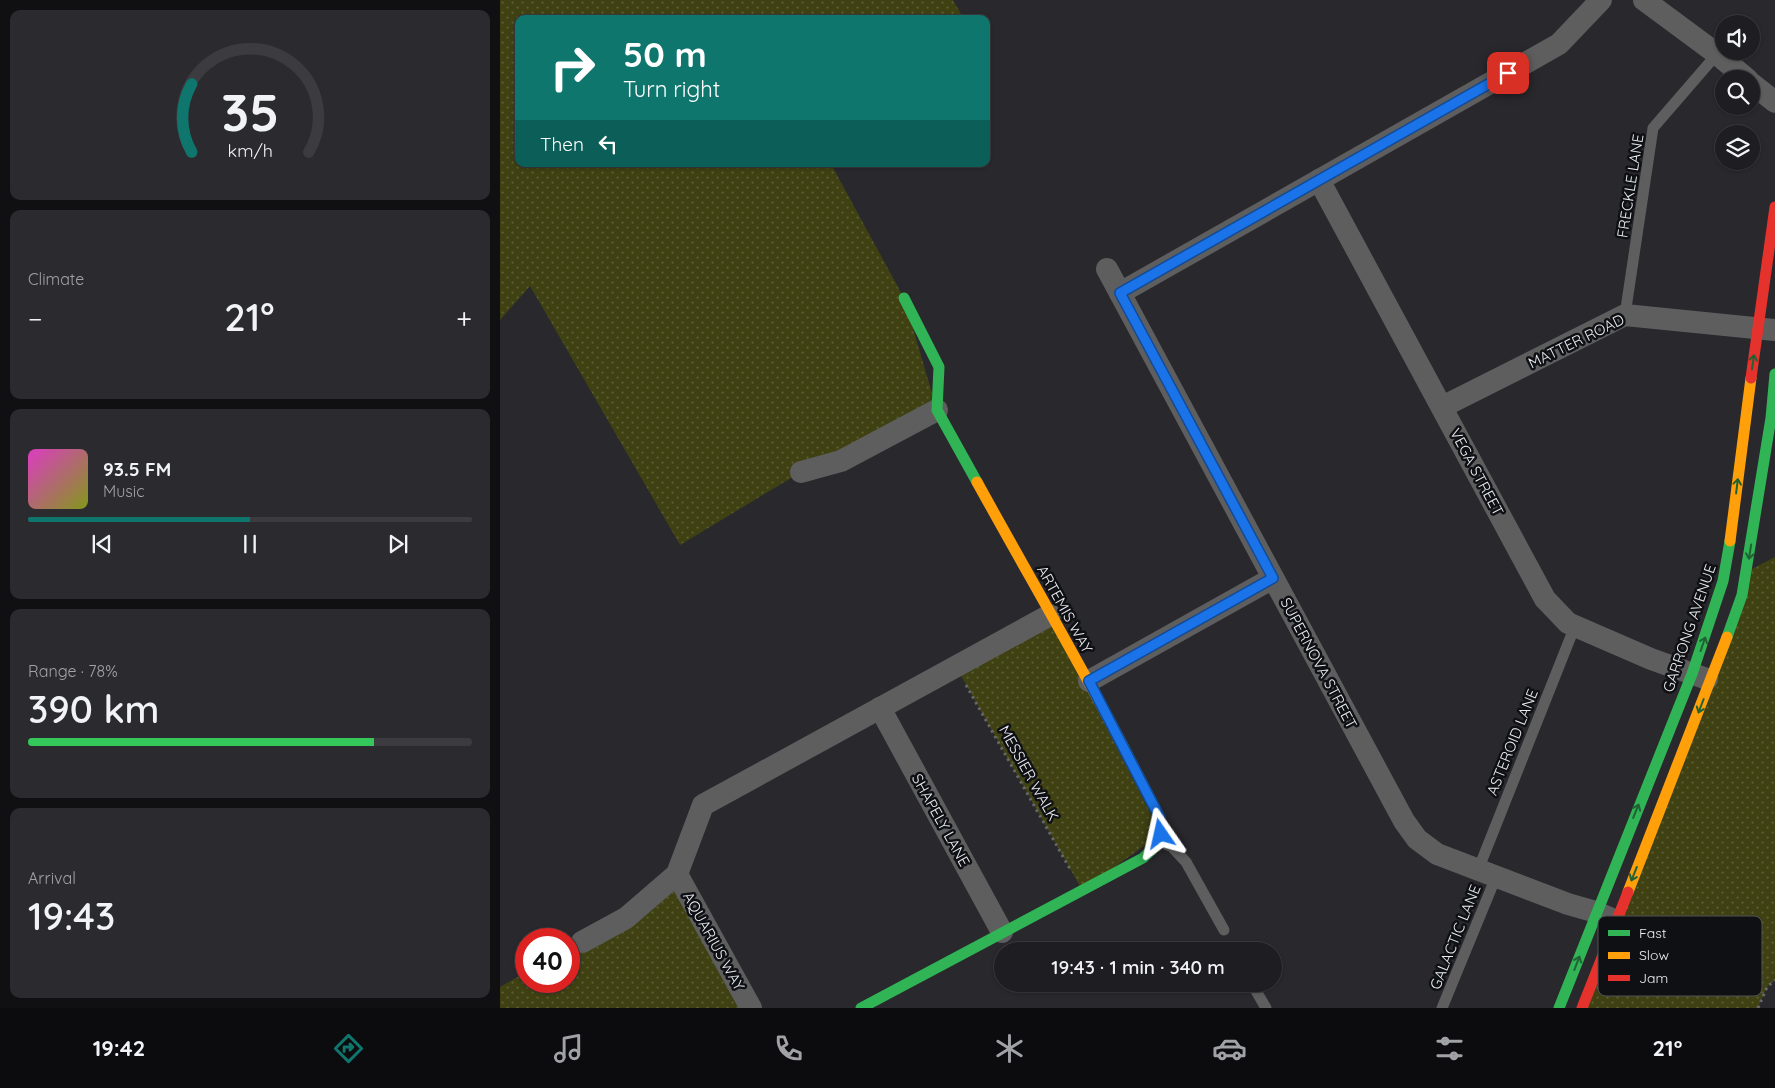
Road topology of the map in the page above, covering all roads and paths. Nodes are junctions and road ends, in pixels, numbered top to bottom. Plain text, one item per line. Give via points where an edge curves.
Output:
1 (1601, 0) edge
2 (1644, 0) edge
3 (1715, 53) edge
4 (1715, 56) edge
5 (1724, 60) edge
6 (1736, 70) edge
7 (1760, 90) edge
8 (1775, 102) edge
9 (1318, 180) junction
10 (1775, 208) edge
11 (1107, 269) dead end
12 (1120, 293) junction
13 (904, 298) dead end
14 (1626, 315) junction
15 (1766, 330) edge
16 (1775, 383) edge
17 (1442, 407) junction
18 (937, 410) junction
19 (801, 472) dead end
20 (1273, 578) junction
21 (1050, 615) junction
22 (1575, 626) junction
23 (956, 667) junction
24 (1701, 677) junction
25 (1089, 681) junction
26 (880, 708) junction
27 (1160, 842) junction
28 (1487, 873) junction
29 (677, 874) junction
30 (1082, 890) junction
31 (1606, 916) junction
32 (1224, 930) dead end
33 (1002, 932) junction
34 (1598, 932) edge
35 (582, 942) dead end
36 (1598, 947) edge
37 (1775, 980) edge
38 (1257, 992) edge
39 (751, 1008) edge
40 (861, 1008) edge
41 (1266, 1008) edge
42 (1442, 1008) edge
43 (1559, 1008) edge
44 (1582, 1008) edge
45 (1758, 1008) edge

1 - 9 street via 1559,44
2 - 3 street
4 - 14 lane, FRECKLE LANE via 1654,128
5 - 6 street
7 - 8 street
9 - 12 street
9 - 17 street, VEGA STREET
10 - 15 street, GARRONG AVENUE
11 - 12 street, SUPERNOVA STREET
12 - 20 street, SUPERNOVA STREET
13 - 18 street via 939,367
14 - 15 street, MATTER ROAD
14 - 17 street, MATTER ROAD
24 -> 15 street, GARRONG AVENUE via 1729,554
16 -> 24 street, GARRONG AVENUE via 1742,595
17 - 22 street, VEGA STREET via 1545,599
18 - 19 street via 841,461
18 - 21 street, ARTEMIS WAY
20 - 25 street
20 - 28 street, SUPERNOVA STREET via 1404,821 1417,839 1437,854
21 - 23 street
21 - 25 street, ARTEMIS WAY
22 - 24 street, VEGA STREET
22 - 28 lane, ASTEROID LANE
23 - 26 street
23 - 30 path, MESSIER WALK
24 -> 31 street, GARRONG AVENUE
31 -> 24 street, GARRONG AVENUE
25 - 27 street, ARTEMIS WAY via 1160,818
26 - 29 street via 702,805
26 - 33 street, SHAPELY LANE
27 - 30 street via 1143,858
27 - 32 lane via 1172,847 1186,862
28 - 31 street, SUPERNOVA STREET
28 - 42 lane, GALACTIC LANE
29 - 35 street via 626,918
29 - 39 street, AQUARIUS WAY
30 - 33 street
33 - 40 street
43 -> 34 street, GARRONG AVENUE
36 - 44 street, GARRONG AVENUE
37 - 45 path via 1767,988
38 - 41 lane

